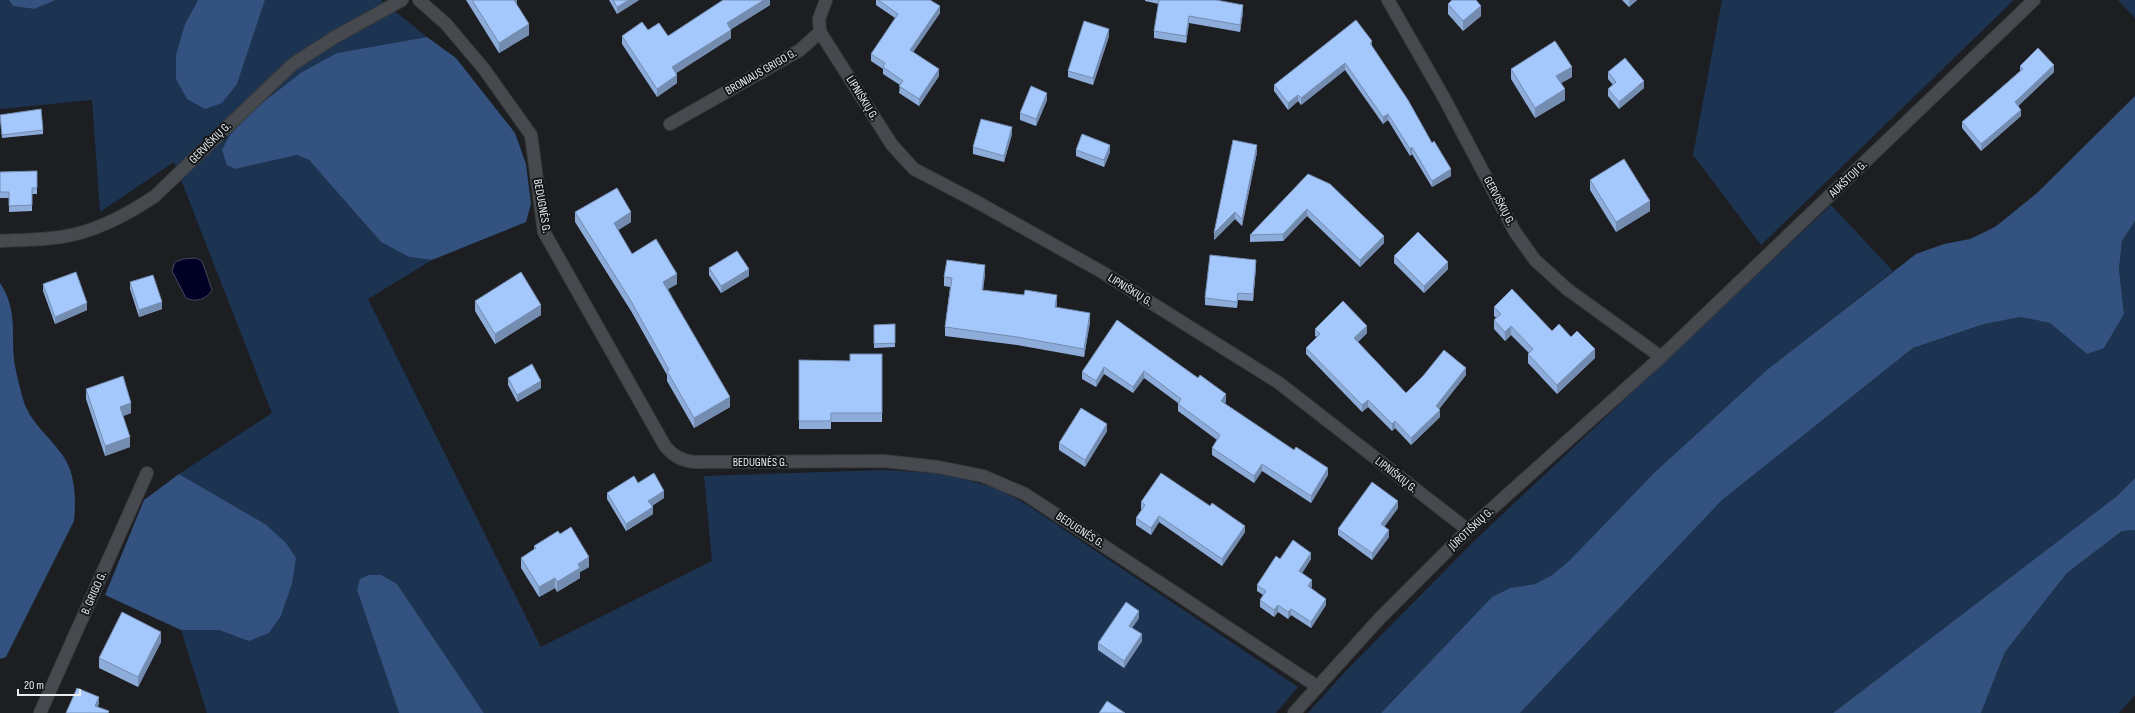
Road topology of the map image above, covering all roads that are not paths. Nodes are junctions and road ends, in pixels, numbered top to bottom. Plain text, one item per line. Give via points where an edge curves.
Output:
1 (402, 0) edge
2 (419, 0) edge
3 (826, 0) edge
4 (1388, 0) edge
5 (2034, 0) edge
6 (820, 32) junction
7 (670, 124) dead end
8 (0, 241) edge
9 (1662, 357) junction
10 (147, 473) dead end
11 (1468, 530) junction
12 (1318, 687) junction
13 (40, 713) edge
14 (1294, 713) edge

1 - 8 street, GERVIŠKIŲ G. via 335,37 293,64 155,196 129,214 101,226 62,237
2 - 12 street, BEDUGNĖS G. via 446,24 484,69 531,135 544,232 671,454 682,460 694,462 884,461 938,467 983,476 1025,494
3 - 6 street via 819,19
4 - 9 street, GERVIŠKIŲ G. via 1443,96 1515,232 1535,260 1567,289
5 - 9 street, AUKŠTOJI G.
6 - 7 street, BRONIAUS GRIGO G. via 800,50
6 - 11 street, LIPNIŠKIŲ G. via 892,145 914,170 1102,272 1278,383
9 - 11 street, JŪROTIŠKIŲ G.
10 - 13 street, B. GRIGO G.
11 - 12 street, JŪROTIŠKIŲ G. via 1380,618
12 - 14 street, JŪROTIŠKIŲ G.

